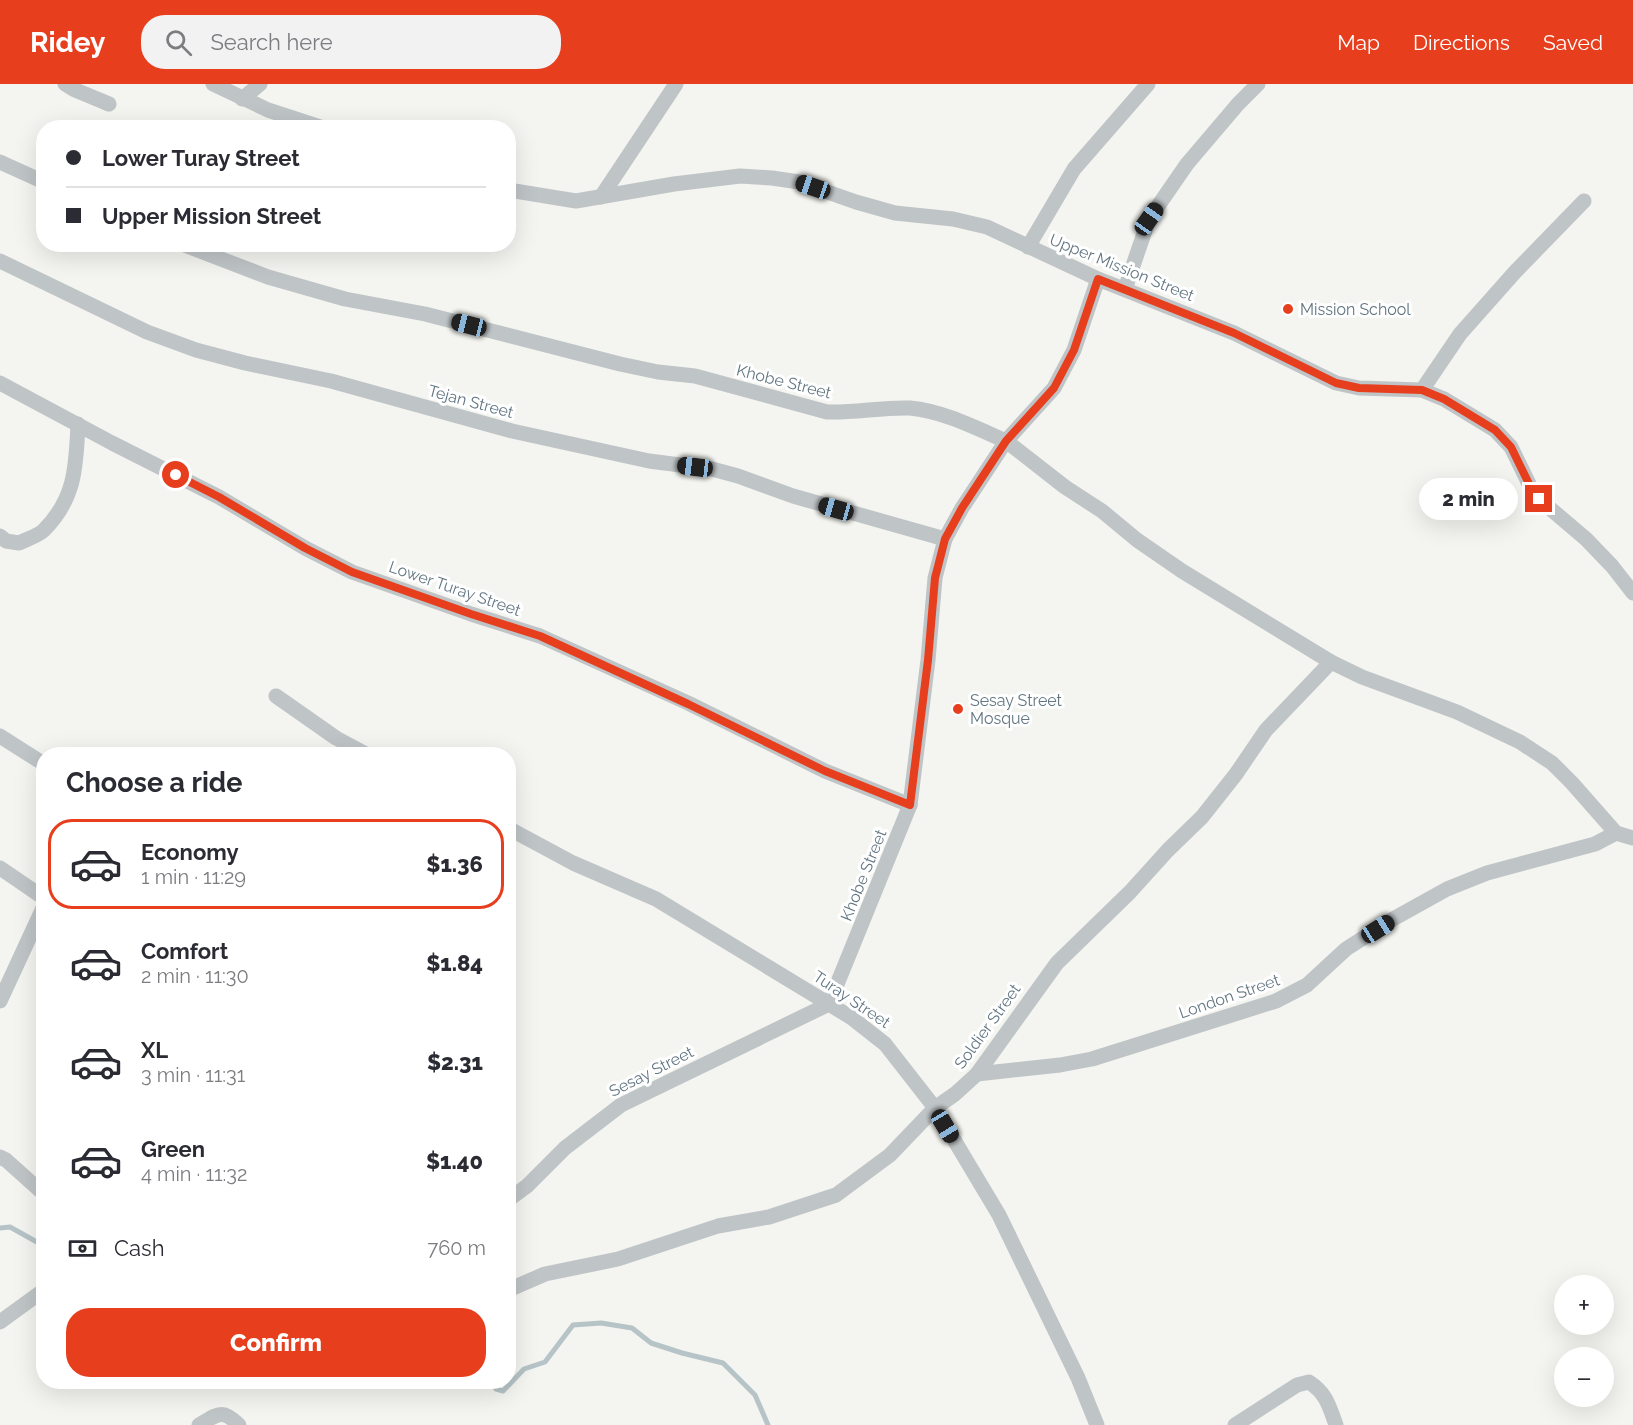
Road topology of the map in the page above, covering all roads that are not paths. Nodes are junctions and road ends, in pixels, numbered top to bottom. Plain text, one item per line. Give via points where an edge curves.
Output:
1 (65, 84) edge
2 (213, 84) edge
3 (260, 84) edge
4 (676, 84) edge
5 (1148, 84) edge
6 (1258, 84) edge
7 (242, 99) junction
8 (109, 104) dead end
9 (299, 120) edge
10 (0, 162) edge
11 (36, 178) edge
12 (516, 191) edge
13 (601, 197) junction
14 (1584, 201) dead end
15 (1028, 247) junction
16 (202, 252) edge
17 (0, 261) edge
18 (1098, 279) junction
19 (1125, 289) junction
20 (0, 383) edge
21 (1422, 390) junction
22 (78, 424) junction
23 (1006, 441) junction
24 (0, 536) edge
25 (945, 539) junction
26 (1633, 593) edge
27 (1331, 662) junction
28 (276, 696) dead end
29 (0, 736) edge
30 (353, 747) edge
31 (36, 759) edge
32 (910, 805) junction
33 (516, 832) edge
34 (1616, 833) junction
35 (1633, 838) edge
36 (0, 868) edge
37 (36, 893) edge
38 (36, 923) edge
39 (0, 1001) edge
40 (830, 1004) junction
41 (977, 1074) junction
42 (934, 1108) junction
43 (0, 1157) edge
44 (36, 1187) edge
45 (516, 1194) edge
46 (516, 1287) edge
47 (36, 1296) edge
48 (0, 1322) edge
49 (199, 1425) edge
50 (239, 1425) edge
51 (1098, 1425) edge
52 (1235, 1425) edge
53 (1336, 1425) edge

1 - 8 street
2 - 7 street
3 - 7 street
4 - 13 street
5 - 15 street via 1074,170
6 - 19 street via 1187,164 1149,219
7 - 9 street
10 - 11 street
12 - 13 street, Upper Mission Street via 576,201
13 - 15 street, Upper Mission Street via 740,176 772,178 799,182 895,213 987,227
14 - 21 street via 1460,334
15 - 18 street, Upper Mission Street
16 - 23 street, Khobe Street via 268,278 345,299 425,314 620,364 695,376 827,412 911,408 963,422
17 - 25 street, Tejan Street via 147,332 196,350 331,381 512,431 649,461 712,469
18 - 19 street, Upper Mission Street
18 - 23 street via 1074,350 1054,388
19 - 21 street, Upper Mission Street via 1234,333 1336,383 1359,388
20 - 22 street, Lower Turay Street
21 - 26 street, Upper Mission Street via 1495,430 1511,447 1539,499 1586,539
22 - 24 street via 75,474 64,503 43,531 19,543
22 - 32 street, Lower Turay Street via 352,572 540,636 825,771
23 - 25 street, Khobe Street
23 - 27 street via 1182,571
25 - 32 street, Khobe Street via 935,578
27 - 34 street via 1457,712 1520,742 1552,763
27 - 41 street, Soldier Street via 1266,730 1202,817 1057,963
28 - 30 street
29 - 31 street
32 - 40 street, Khobe Street
33 - 40 street, Turay Street via 573,863 656,899
34 - 35 street
34 - 41 street, London Street via 1595,844 1487,873 1447,890 1346,949 1306,985 1276,1001 1092,1059
36 - 37 street
38 - 39 street
40 - 42 street, Turay Street via 885,1044
40 - 45 street, Sesay Street via 621,1104 565,1148
41 - 42 street, Soldier Street
42 - 46 street, Soldier Street via 890,1155 836,1195 769,1218 718,1226 618,1259 545,1274
42 - 51 street, Turay Street via 999,1215
43 - 44 street
47 - 48 street
49 - 50 street via 219,1413
52 - 53 street via 1297,1384 1309,1382 1321,1390

